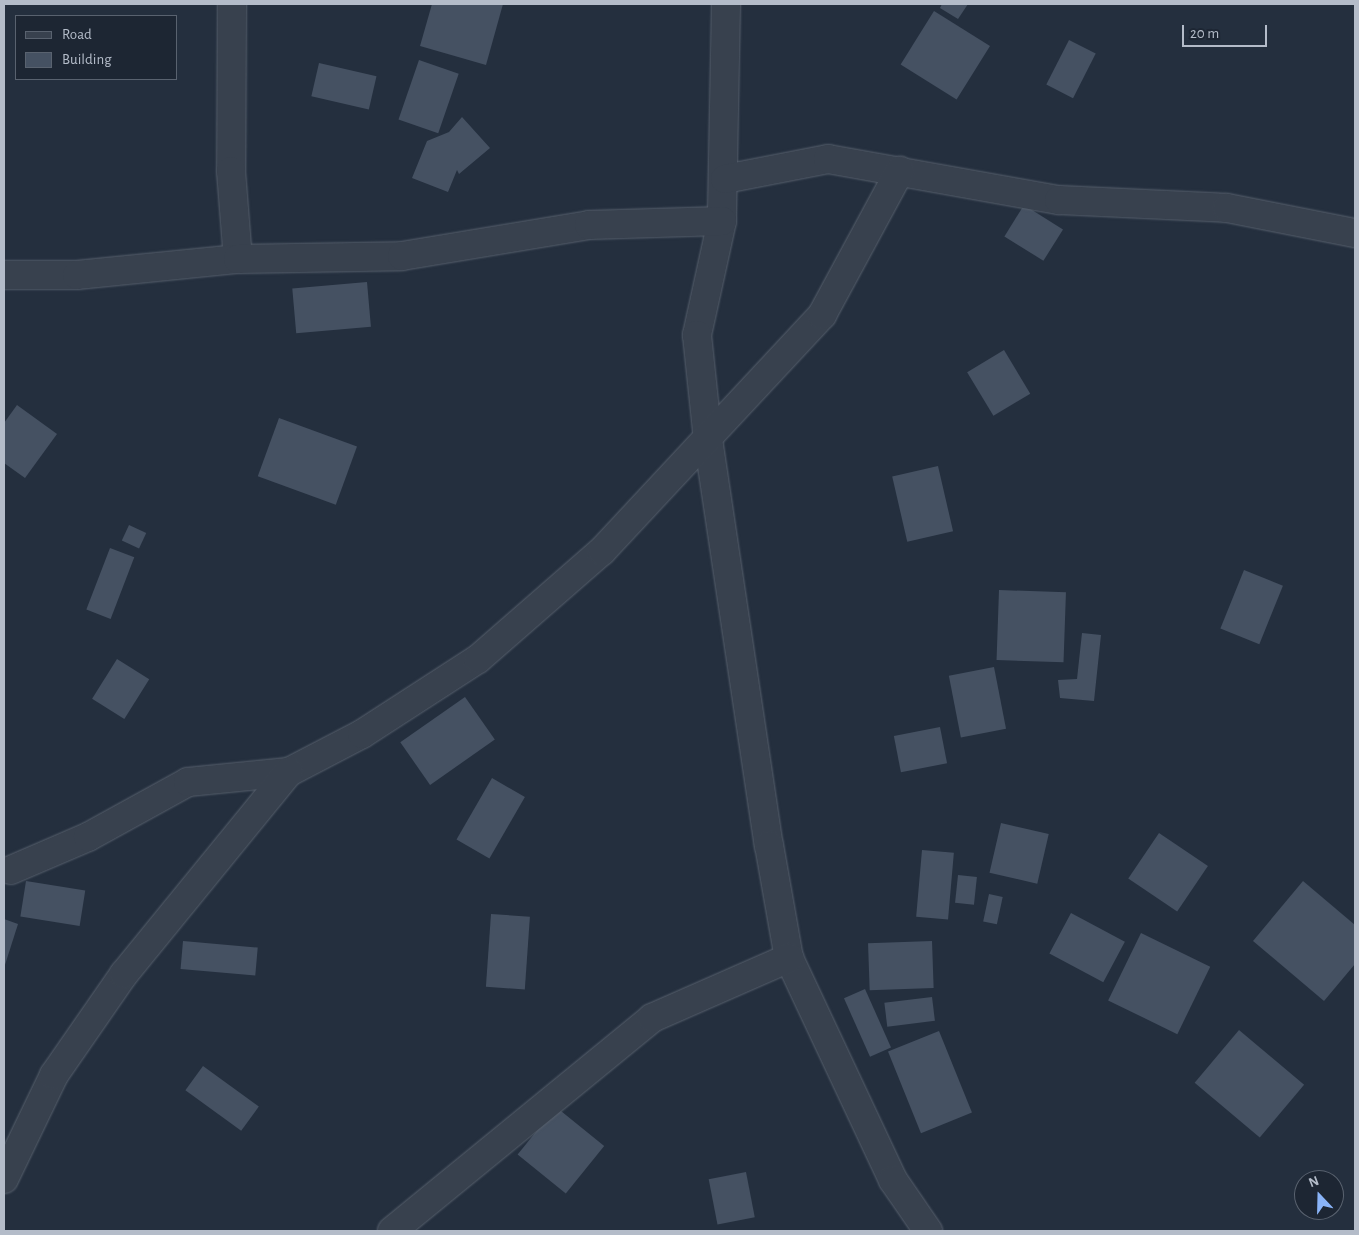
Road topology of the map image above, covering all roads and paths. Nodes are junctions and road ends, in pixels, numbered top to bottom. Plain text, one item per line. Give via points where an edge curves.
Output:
1 (232, 4) edge
2 (726, 4) edge
3 (900, 171) junction
4 (725, 179) junction
5 (722, 221) junction
6 (1355, 233) edge
7 (238, 260) junction
8 (4, 276) edge
9 (708, 439) junction
10 (289, 772) junction
11 (11, 870) dead end
12 (789, 958) junction
13 (4, 1179) edge
14 (392, 1231) edge
15 (928, 1231) edge

1 - 7 street via 230,144
2 - 4 street
3 - 4 street via 828,159
3 - 6 street via 1059,200 1227,208
3 - 9 street via 822,315
4 - 5 street
5 - 7 street via 588,224 402,256
5 - 9 street via 698,335
7 - 8 street via 76,275
9 - 10 street via 602,551 478,659 362,734
9 - 12 street
10 - 11 street via 188,782 88,837
10 - 13 street via 124,974 54,1075
12 - 14 street via 652,1018
12 - 15 street via 893,1180

